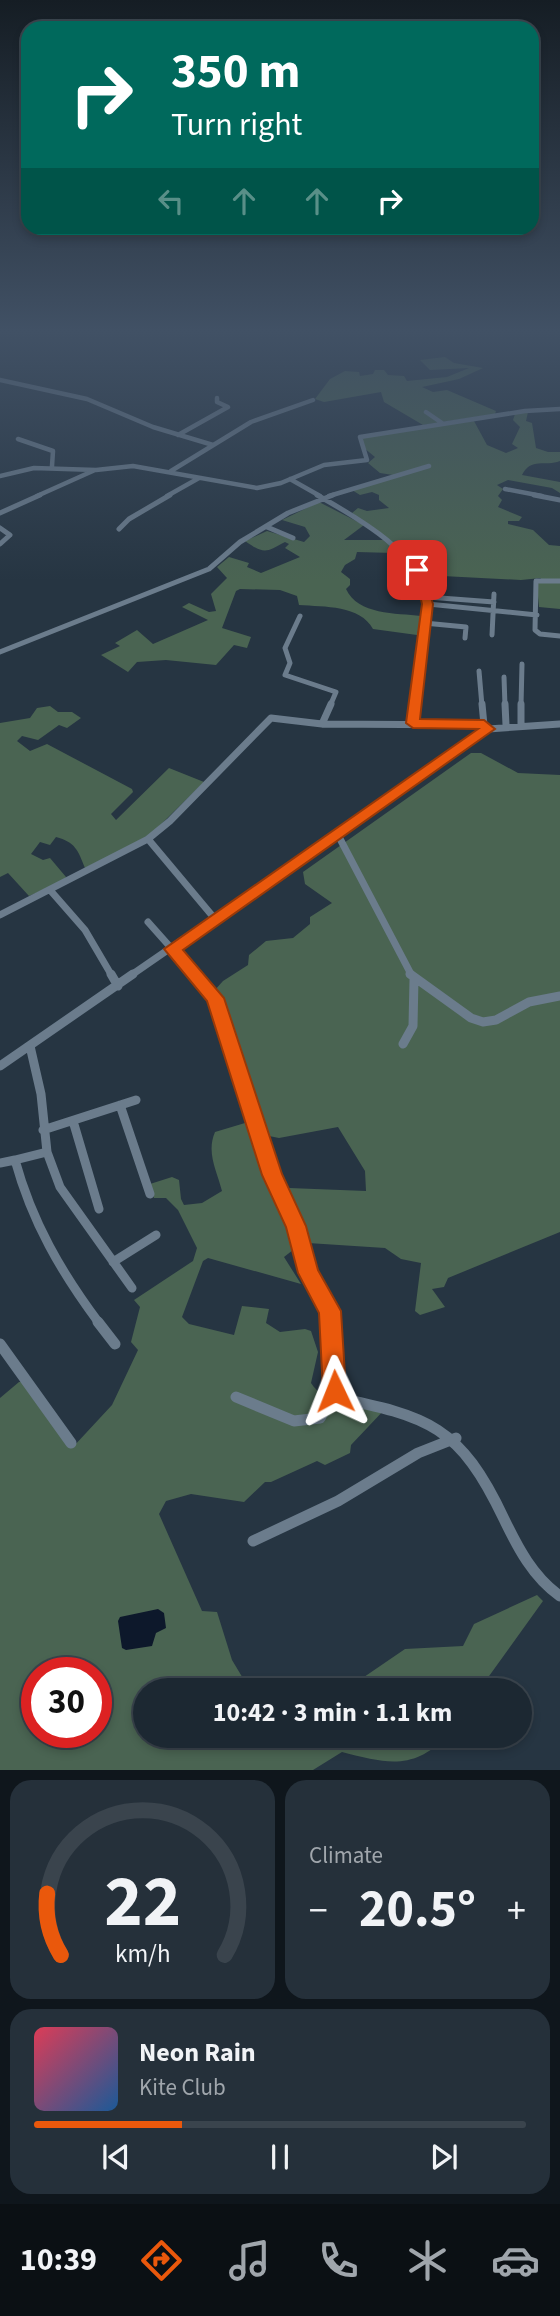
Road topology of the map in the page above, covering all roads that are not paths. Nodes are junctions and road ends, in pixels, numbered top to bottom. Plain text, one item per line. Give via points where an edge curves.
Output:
1 (129, 416) edge
2 (213, 416) edge
3 (269, 416) edge
4 (431, 416) edge
5 (504, 416) edge
6 (442, 423) junction
7 (178, 435) junction
8 (18, 439) dead end
9 (213, 445) junction
10 (52, 466) junction
11 (429, 466) dead end
12 (96, 470) junction
13 (171, 471) junction
14 (0, 475) edge
15 (199, 478) junction
16 (290, 479) junction
17 (505, 489) dead end
18 (323, 499) junction
19 (560, 500) edge
20 (0, 513) edge
21 (267, 527) junction
22 (0, 528) edge
23 (119, 529) dead end
24 (293, 538) dead end
25 (0, 544) edge
26 (560, 581) edge
27 (494, 594) dead end
28 (428, 601) junction
29 (494, 602) junction
30 (494, 611) junction
31 (537, 615) junction
32 (300, 616) dead end
33 (424, 623) junction
34 (492, 635) dead end
35 (560, 636) edge
36 (465, 638) dead end
37 (0, 652) edge
38 (522, 664) dead end
39 (479, 671) dead end
40 (504, 677) dead end
41 (413, 723) junction
42 (323, 724) junction
43 (560, 724) edge
44 (506, 725) junction
45 (521, 725) junction
46 (486, 727) junction
47 (338, 835) junction
48 (148, 839) junction
49 (50, 890) junction
50 (0, 915) edge
51 (215, 919) junction
52 (148, 922) dead end
53 (172, 949) junction
54 (414, 979) junction
55 (118, 986) junction
56 (560, 996) edge
57 (403, 1044) dead end
58 (30, 1046) junction
59 (0, 1066) edge
60 (136, 1100) dead end
61 (120, 1105) junction
62 (74, 1121) junction
63 (43, 1130) junction
64 (47, 1152) junction
65 (15, 1160) junction
66 (0, 1163) edge
67 (150, 1194) dead end
68 (99, 1209) dead end
69 (156, 1235) dead end
70 (113, 1262) junction
71 (132, 1288) dead end
72 (115, 1343) dead end
73 (0, 1344) edge
74 (236, 1397) dead end
75 (332, 1397) junction
76 (456, 1438) junction
77 (71, 1443) dead end
78 (253, 1541) dead end
79 (560, 1597) edge

1 - 7 street
2 - 7 street
3 - 9 street
4 - 6 street
5 - 6 street
6 - 16 street via 360,437 369,459 324,466
7 - 9 street
8 - 10 street via 53,450
9 - 13 street
10 - 12 street
10 - 14 street
11 - 18 street
12 - 13 street via 133,466
12 - 20 street
13 - 15 street
15 - 16 street via 257,488
15 - 23 street
16 - 18 street
17 - 19 street
18 - 21 street
18 - 28 street via 367,524 411,562
21 - 24 street
21 - 37 street via 240,542 209,569
22 - 25 street via 10,535
26 - 31 street via 537,581
27 - 29 street
28 - 29 street
28 - 30 street
28 - 33 street
29 - 30 street
30 - 31 street
30 - 34 street
31 - 35 street via 536,632
32 - 42 street via 285,648 289,663 285,676 336,692
33 - 36 street via 466,627
33 - 41 street
38 - 45 street
39 - 46 street
40 - 44 street
41 - 42 street
41 - 46 street
42 - 48 street via 266,720
43 - 45 street
44 - 45 street
44 - 46 street
46 - 47 street
47 - 51 street
47 - 54 street
48 - 49 street
48 - 51 street
49 - 50 street
49 - 55 street via 85,930
51 - 53 street
52 - 53 street
53 - 55 street
53 - 75 street via 215,998 272,1175 296,1226 309,1273 330,1311 335,1375
54 - 56 street via 483,1022 529,1002
54 - 57 street via 413,1026
55 - 58 street
58 - 59 street
58 - 63 street via 41,1094
60 - 61 street
61 - 62 street
61 - 67 street
62 - 63 street
62 - 68 street
63 - 64 street
64 - 65 street
64 - 70 street via 64,1194
65 - 66 street
65 - 72 street via 24,1198 60,1271
69 - 70 street
70 - 71 street
73 - 77 street
74 - 75 street via 294,1421 320,1418
75 - 76 street via 414,1416
76 - 78 street via 411,1454 300,1522
76 - 79 street via 484,1475 518,1548

